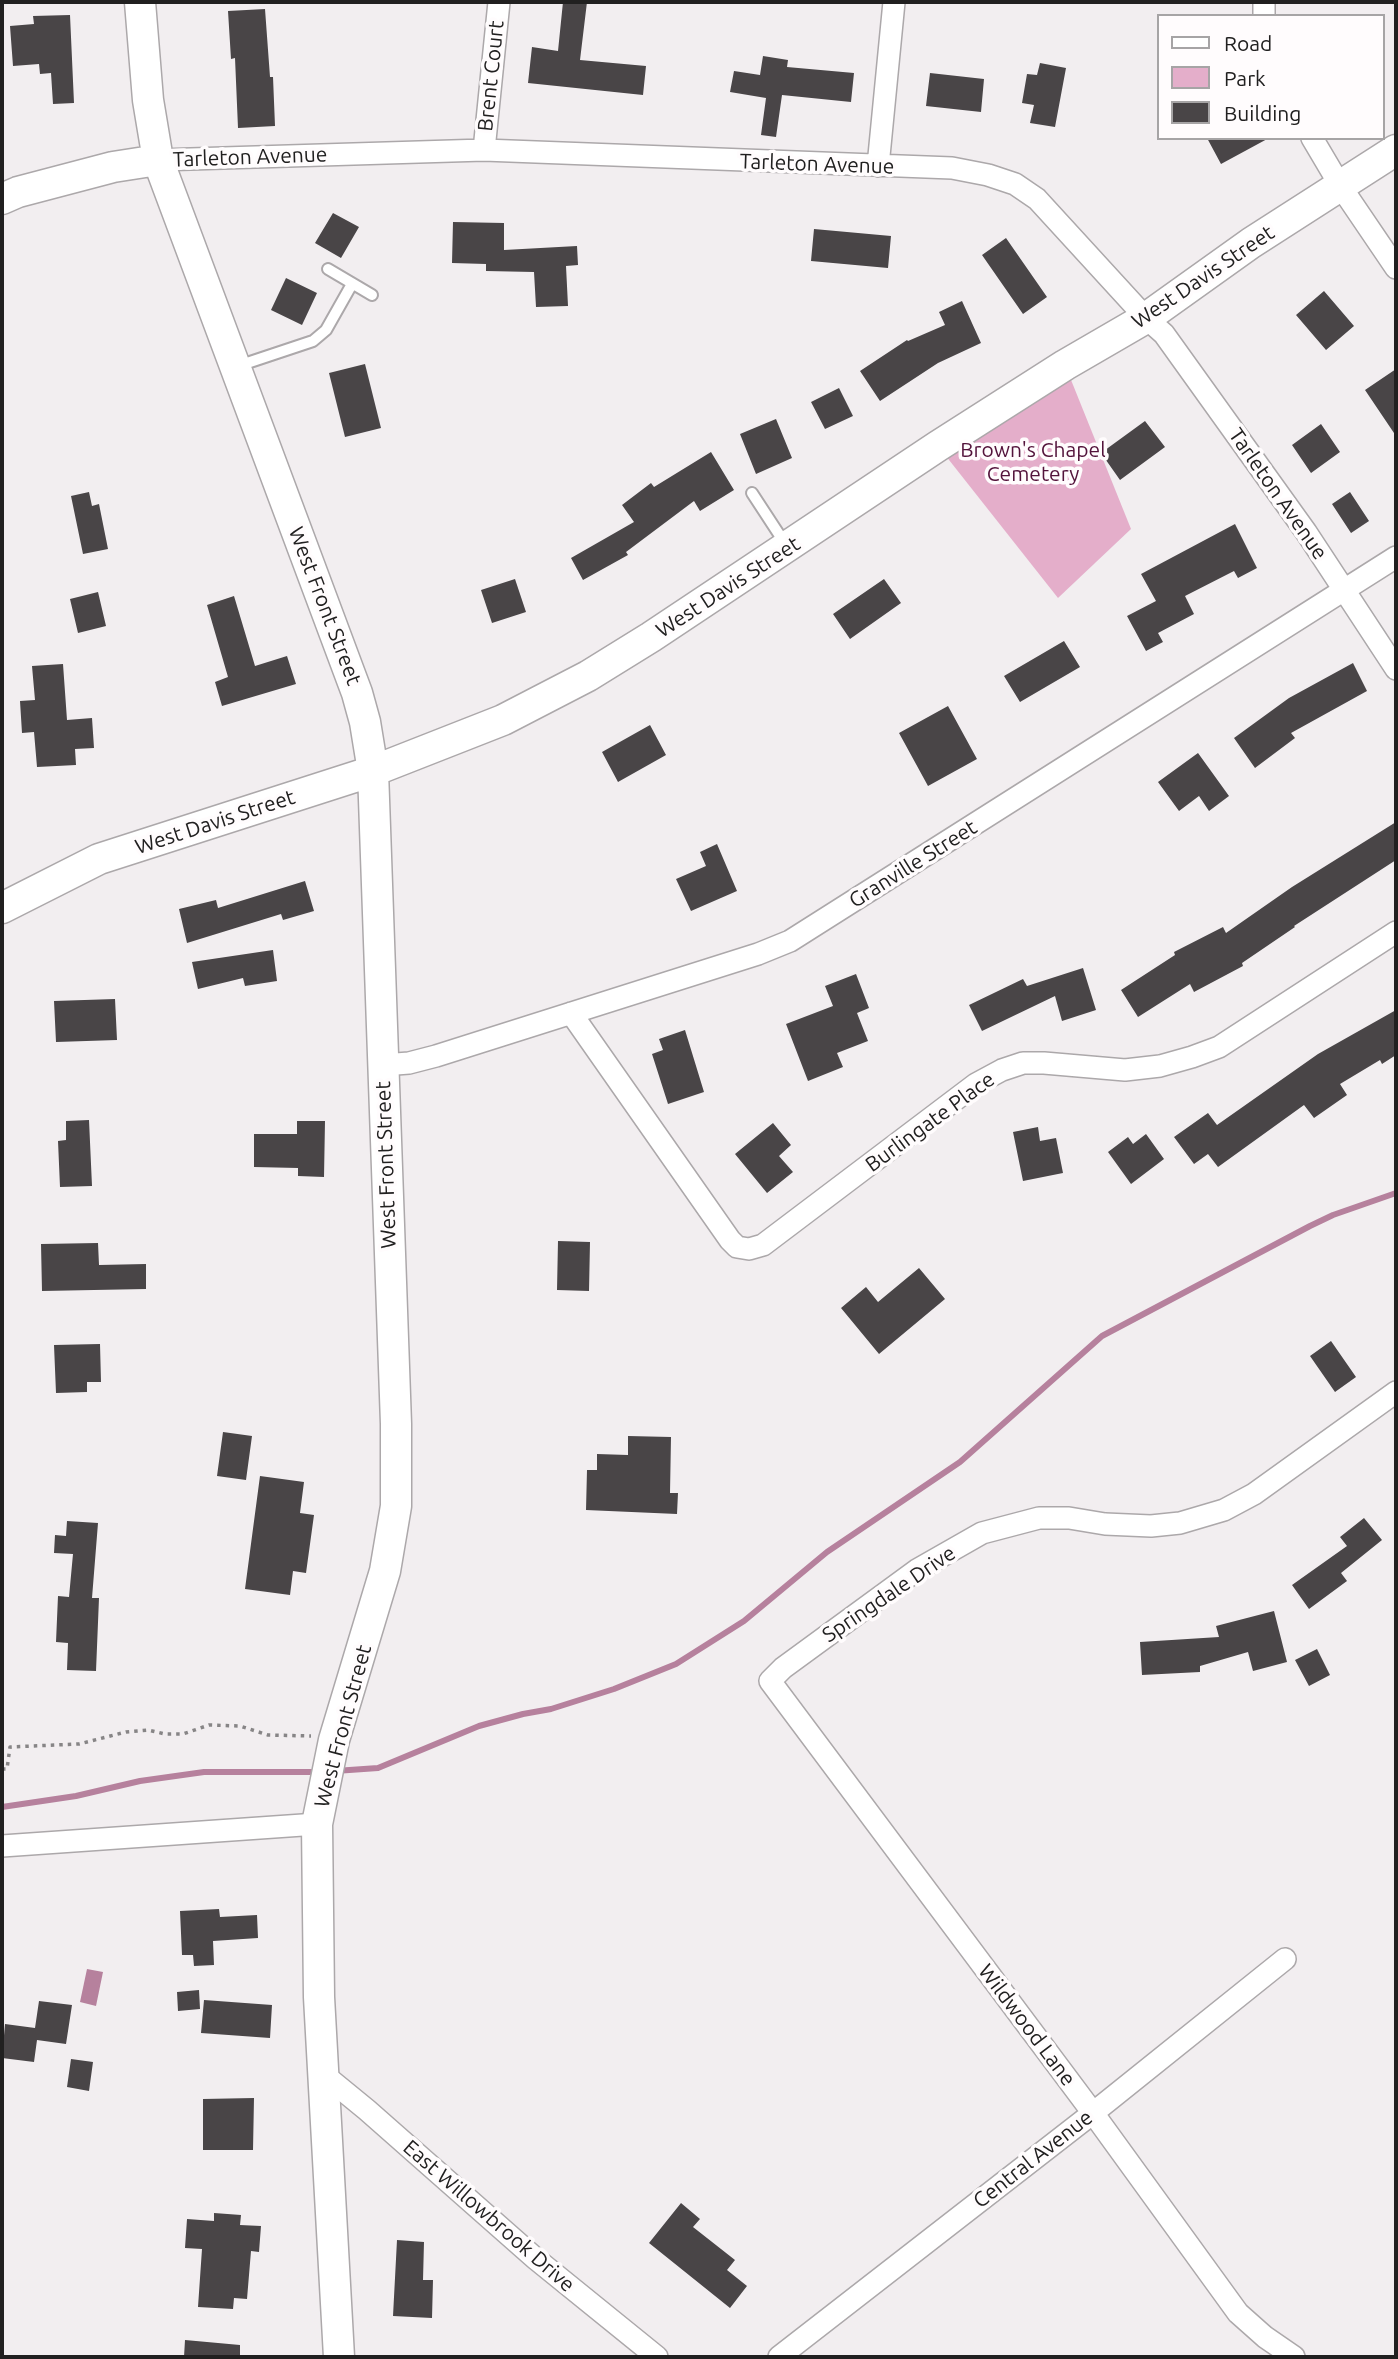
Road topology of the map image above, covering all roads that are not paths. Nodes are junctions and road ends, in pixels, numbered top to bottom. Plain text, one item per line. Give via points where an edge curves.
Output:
1 (141, 2) edge
2 (499, 2) edge
3 (894, 2) edge
4 (1313, 140) edge
5 (484, 150) junction
6 (1396, 150) edge
7 (158, 160) junction
8 (878, 166) junction
9 (1340, 187) junction
10 (2, 199) edge
11 (1396, 268) edge
12 (328, 269) dead end
13 (352, 284) junction
14 (372, 295) dead end
15 (1146, 318) junction
16 (235, 367) junction
17 (752, 493) dead end
18 (788, 547) junction
19 (1396, 556) edge
20 (1343, 591) junction
21 (1396, 669) edge
22 (373, 771) junction
23 (2, 908) edge
24 (1396, 932) edge
25 (571, 1013) junction
26 (383, 1065) junction
27 (1396, 1392) edge
28 (770, 1681) joint
29 (319, 1810) junction
30 (2, 1846) edge
31 (1285, 1959) dead end
32 (323, 2074) junction
33 (1093, 2113) junction
34 (339, 2357) edge
35 (657, 2357) edge
36 (779, 2357) edge
37 (1294, 2357) edge

1 - 7 street, West Front Street via 148,100
2 - 5 street, Brent Court
3 - 8 street
4 - 9 street
5 - 7 street, Tarleton Avenue
5 - 8 street, Tarleton Avenue
6 - 9 street, West Davis Street
7 - 10 street, Tarleton Avenue via 113,167
7 - 16 street, West Front Street
8 - 15 street, Tarleton Avenue via 952,168 1015,184 1037,199
9 - 11 street
9 - 15 street, West Davis Street
12 - 13 lane
13 - 14 lane
13 - 16 lane via 326,330 313,341
15 - 18 street, West Davis Street via 1054,372
15 - 20 street, Tarleton Avenue via 1164,334
16 - 22 street, West Front Street via 358,693
17 - 18 lane
18 - 22 street, West Davis Street via 588,676 503,720
19 - 20 street, Granville Street
20 - 21 street, Tarleton Avenue
20 - 25 street, Granville Street via 790,941
22 - 23 street, West Davis Street via 99,859
22 - 26 street, West Front Street
24 - 25 street, Burlingate Place via 1219,1047 1192,1057 1125,1070 1023,1063 1002,1070 976,1084 763,1245 749,1249 730,1240
25 - 26 street, Granville Street via 436,1056
26 - 29 street, West Front Street via 396,1506 382,1584 323,1742
27 - 28 street, Springdale Drive via 1254,1494 1221,1511 1151,1526 1038,1518 982,1533 917,1570
28 - 33 street, Wildwood Lane
29 - 30 street
29 - 32 street, West Front Street
31 - 33 street, Central Avenue
32 - 34 street, West Front Street
32 - 35 street, East Willowbrook Drive
33 - 36 street, Central Avenue
33 - 37 street, Wildwood Lane via 1238,2313

